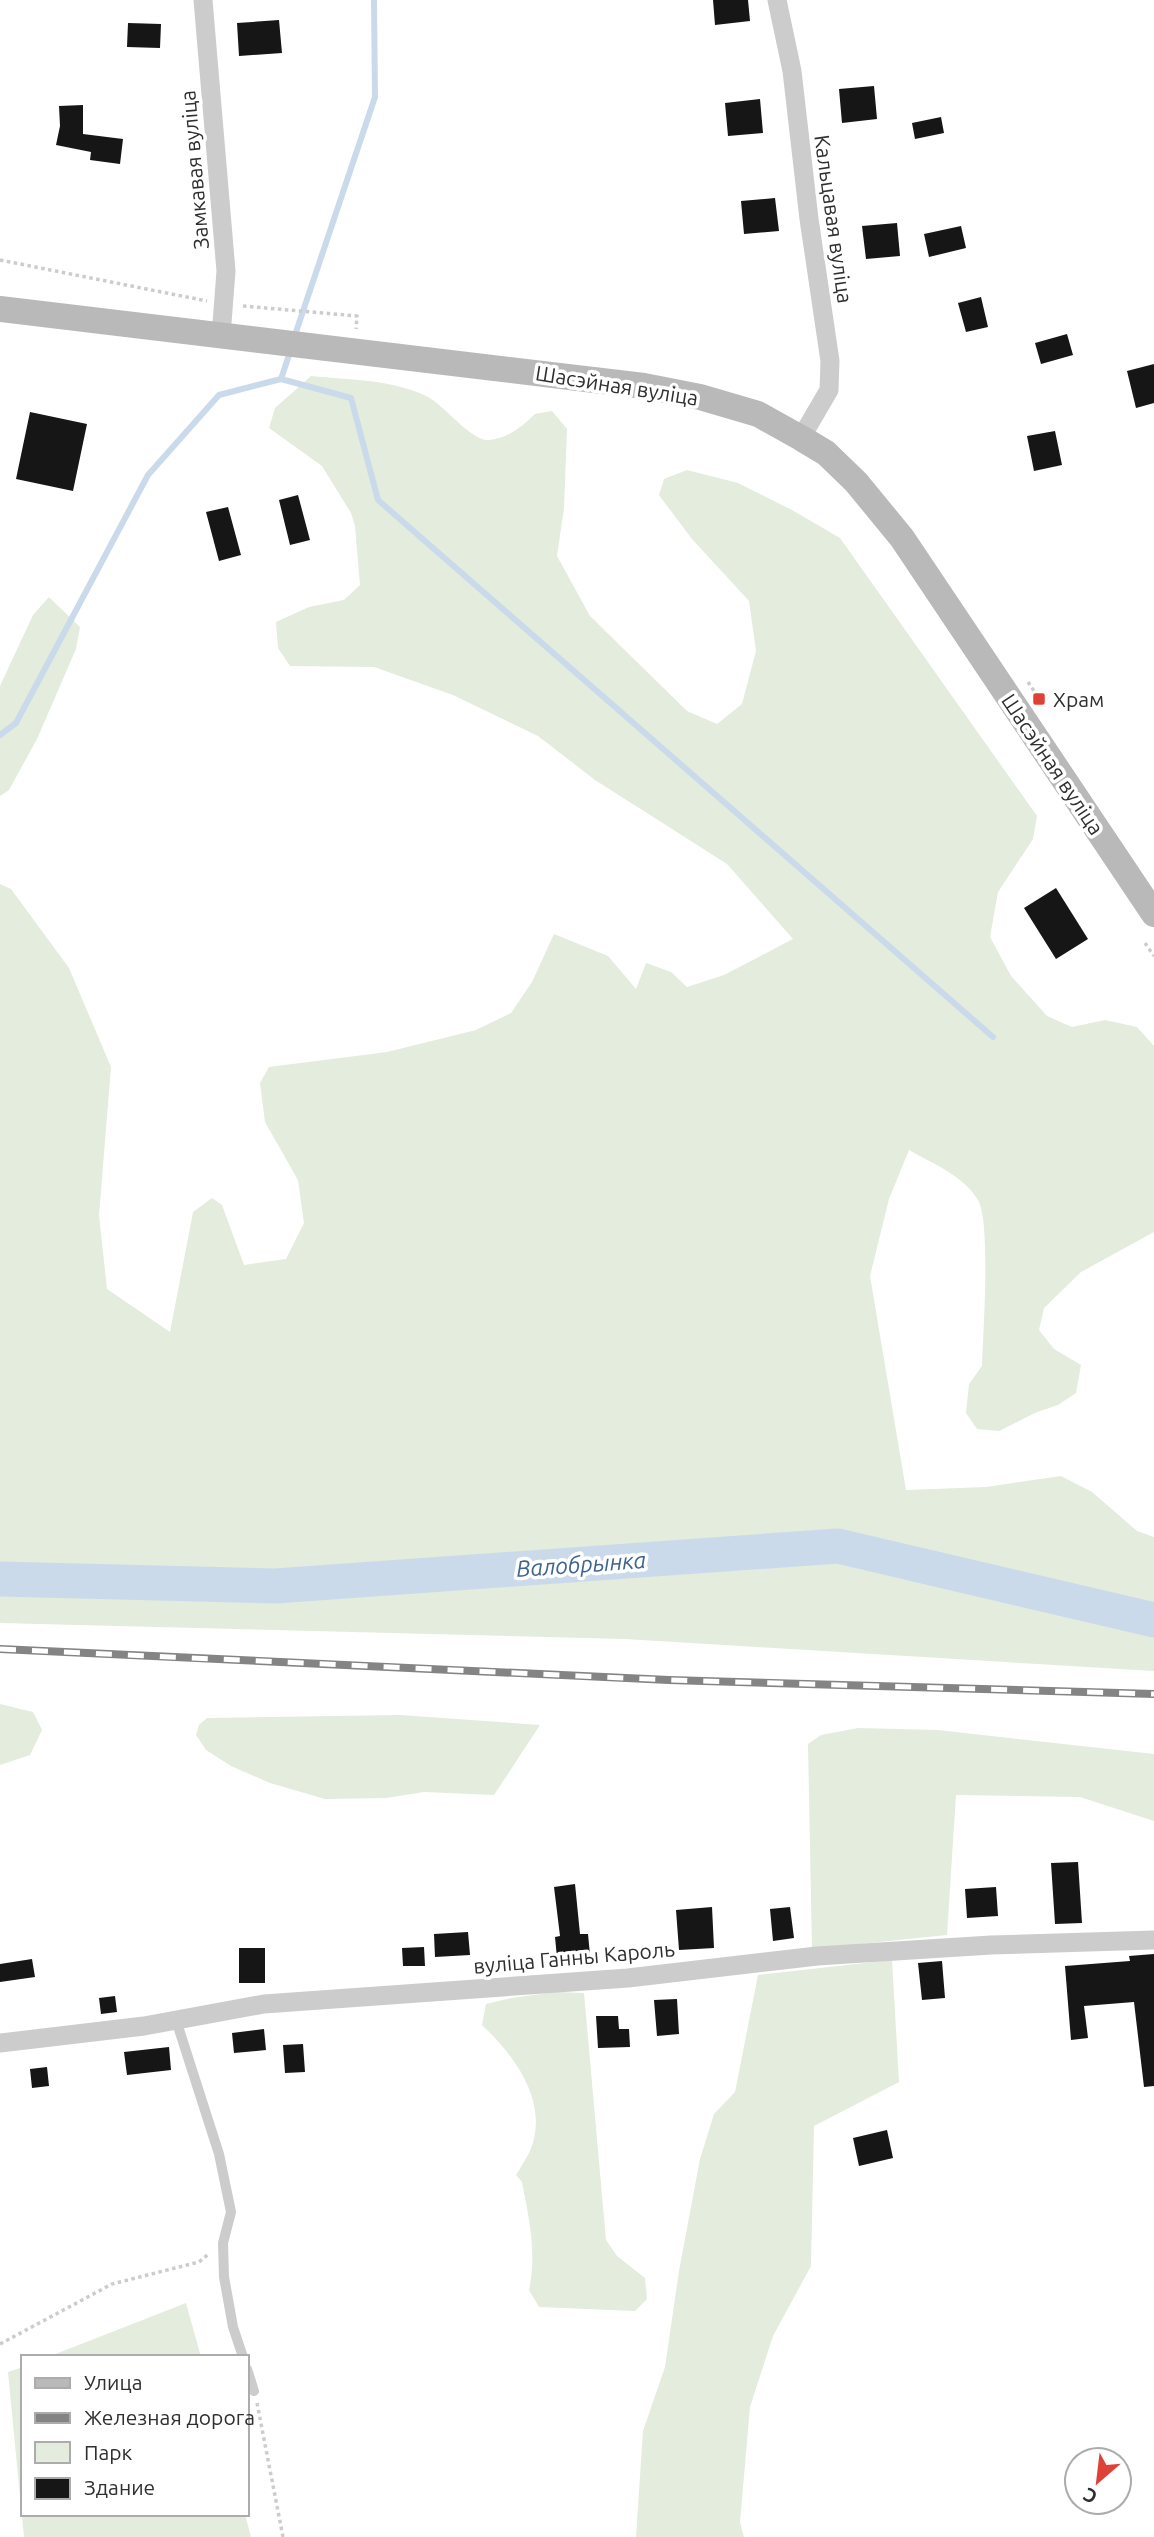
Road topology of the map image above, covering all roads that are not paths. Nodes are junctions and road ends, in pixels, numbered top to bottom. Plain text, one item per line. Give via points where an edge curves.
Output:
1 (203, 0) edge
2 (778, 0) edge
3 (0, 309) edge
4 (226, 336) junction
5 (801, 438) junction
6 (1154, 914) edge
7 (1154, 1940) edge
8 (176, 2019) junction
9 (0, 2043) edge
10 (242, 2355) edge
11 (248, 2372) edge
12 (254, 2391) road end

1 - 4 street, Замкавая вуліца via 226,271
2 - 5 street, Кальцавая вуліца via 792,71 830,361 829,390
3 - 4 main road, Шасэйная вуліца
4 - 5 main road, Шасэйная вуліца via 644,386 758,414
5 - 6 main road, Шасэйная вуліца via 826,453 856,481 902,538
7 - 8 street, вуліца Ганны Кароль via 817,1955 628,1978 264,2004
8 - 9 street, вуліца Ганны Кароль
8 - 10 lane via 219,2154 231,2212 223,2243 224,2277
11 - 12 lane

